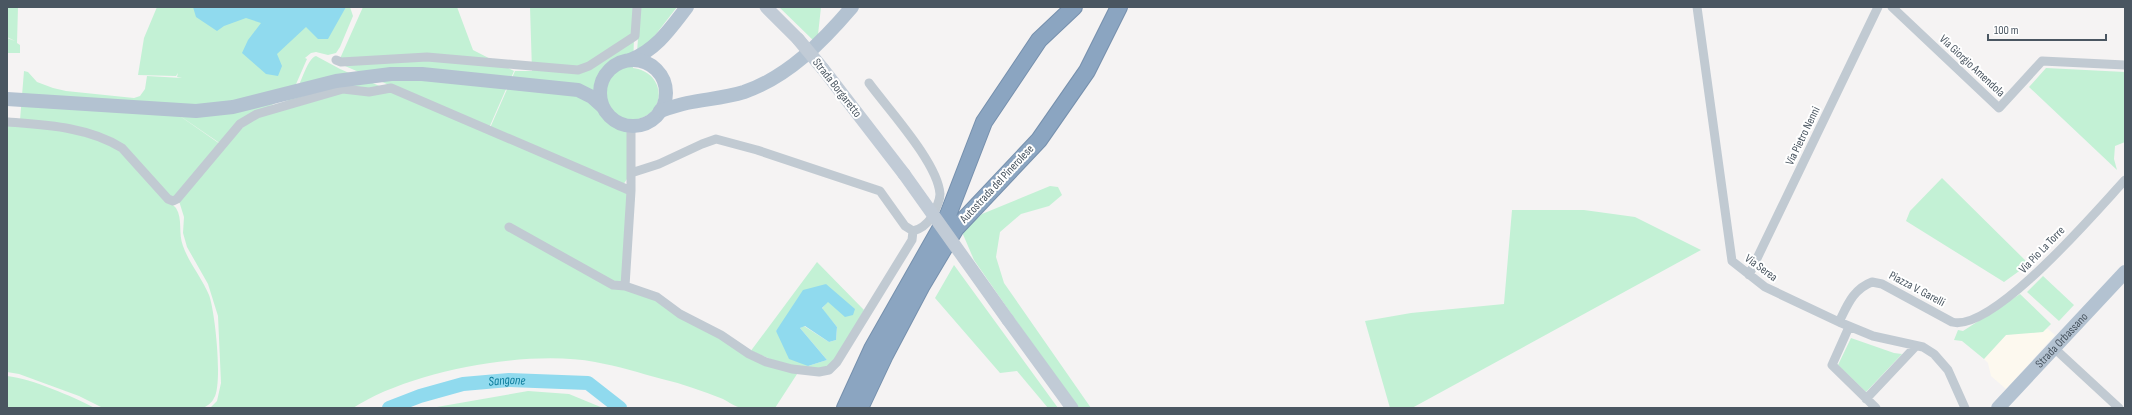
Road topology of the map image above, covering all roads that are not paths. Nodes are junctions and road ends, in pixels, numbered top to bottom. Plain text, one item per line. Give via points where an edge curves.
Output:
1 (637, 7) edge
2 (686, 7) edge
3 (766, 7) edge
4 (852, 7) edge
5 (1074, 7) edge
6 (1119, 7) edge
7 (1697, 7) edge
8 (1878, 7) edge
9 (1892, 7) edge
10 (661, 40) junction
11 (336, 60) dead end
12 (627, 61) junction
13 (2125, 65) edge
14 (656, 71) junction
15 (606, 74) junction
16 (869, 83) dead end
17 (664, 86) junction
18 (578, 90) junction
19 (718, 98) junction
20 (7, 100) edge
21 (602, 106) junction
22 (660, 111) junction
23 (8, 122) dead end
24 (631, 126) junction
25 (631, 173) junction
26 (2125, 180) edge
27 (631, 191) junction
28 (509, 227) dead end
29 (913, 231) junction
30 (2125, 272) edge
31 (1749, 275) junction
32 (625, 286) junction
33 (2125, 286) edge
34 (1839, 322) junction
35 (1966, 322) joint
36 (1849, 327) junction
37 (1916, 346) junction
38 (2058, 351) junction
39 (1866, 399) junction
40 (845, 408) edge
41 (860, 408) edge
42 (1072, 408) edge
43 (1876, 408) edge
44 (1965, 408) edge
45 (1998, 408) edge
46 (2012, 408) edge
47 (2119, 408) edge

1 - 11 street via 635,36 589,66 578,70 427,57 341,62
2 - 10 main road
3 - 42 street, Strada Borgaretto, bridge via 823,69 904,174
4 - 19 main road via 792,66 751,89
5 - 40 highway, Autostrada del Pinerolese via 1039,40 990,109 948,215 872,349
6 - 41 highway, Autostrada del Pinerolese via 1087,71 1039,140 956,228 921,287
7 - 31 street, Via Serea via 1732,261
8 - 31 street, Via Pietro Nenni
9 - 13 street, Via Giorgio Amendola via 1999,108 2042,61
10 - 12 main road via 645,53
10 - 14 main road via 656,57
12 - 14 main road via 646,63
12 - 15 main road
14 - 17 main road
15 - 18 main road via 598,82
15 - 21 main road via 600,93
16 - 29 street via 928,162 938,185 940,195 934,213 925,226
17 - 19 main road via 684,96
17 - 22 main road via 665,94
18 - 20 main road via 406,74 375,75 336,81 233,107 196,112
18 - 21 main road
19 - 22 main road via 686,103
21 - 24 main road via 614,120
22 - 24 main road via 647,122
23 - 27 street via 62,127 113,142 122,148 168,199 173,201 177,200 240,124 257,114 343,90 369,92 391,88
24 - 25 street
25 - 27 street
25 - 29 street via 659,164 716,139 880,191 905,226
26 - 35 street, Via Pio La Torre via 2020,289
27 - 32 street
28 - 32 street via 613,285
29 - 32 street via 912,240 834,367 826,372 792,369 749,354 721,335 680,314 665,301
30 - 38 main road, Strada Orbassano
31 - 34 street, Via Serea via 1765,287
33 - 38 main road, Strada Orbassano
34 - 35 street, Piazza V. Garelli via 1852,296 1872,282 1952,322
34 - 36 street, Via Serea
36 - 37 street, Via Serea via 1873,336
36 - 39 street via 1832,365
37 - 39 street
37 - 44 street, Via Serea via 1934,354 1948,370
38 - 45 main road, Strada Orbassano
38 - 46 main road, Strada Orbassano
38 - 47 street
39 - 43 street

